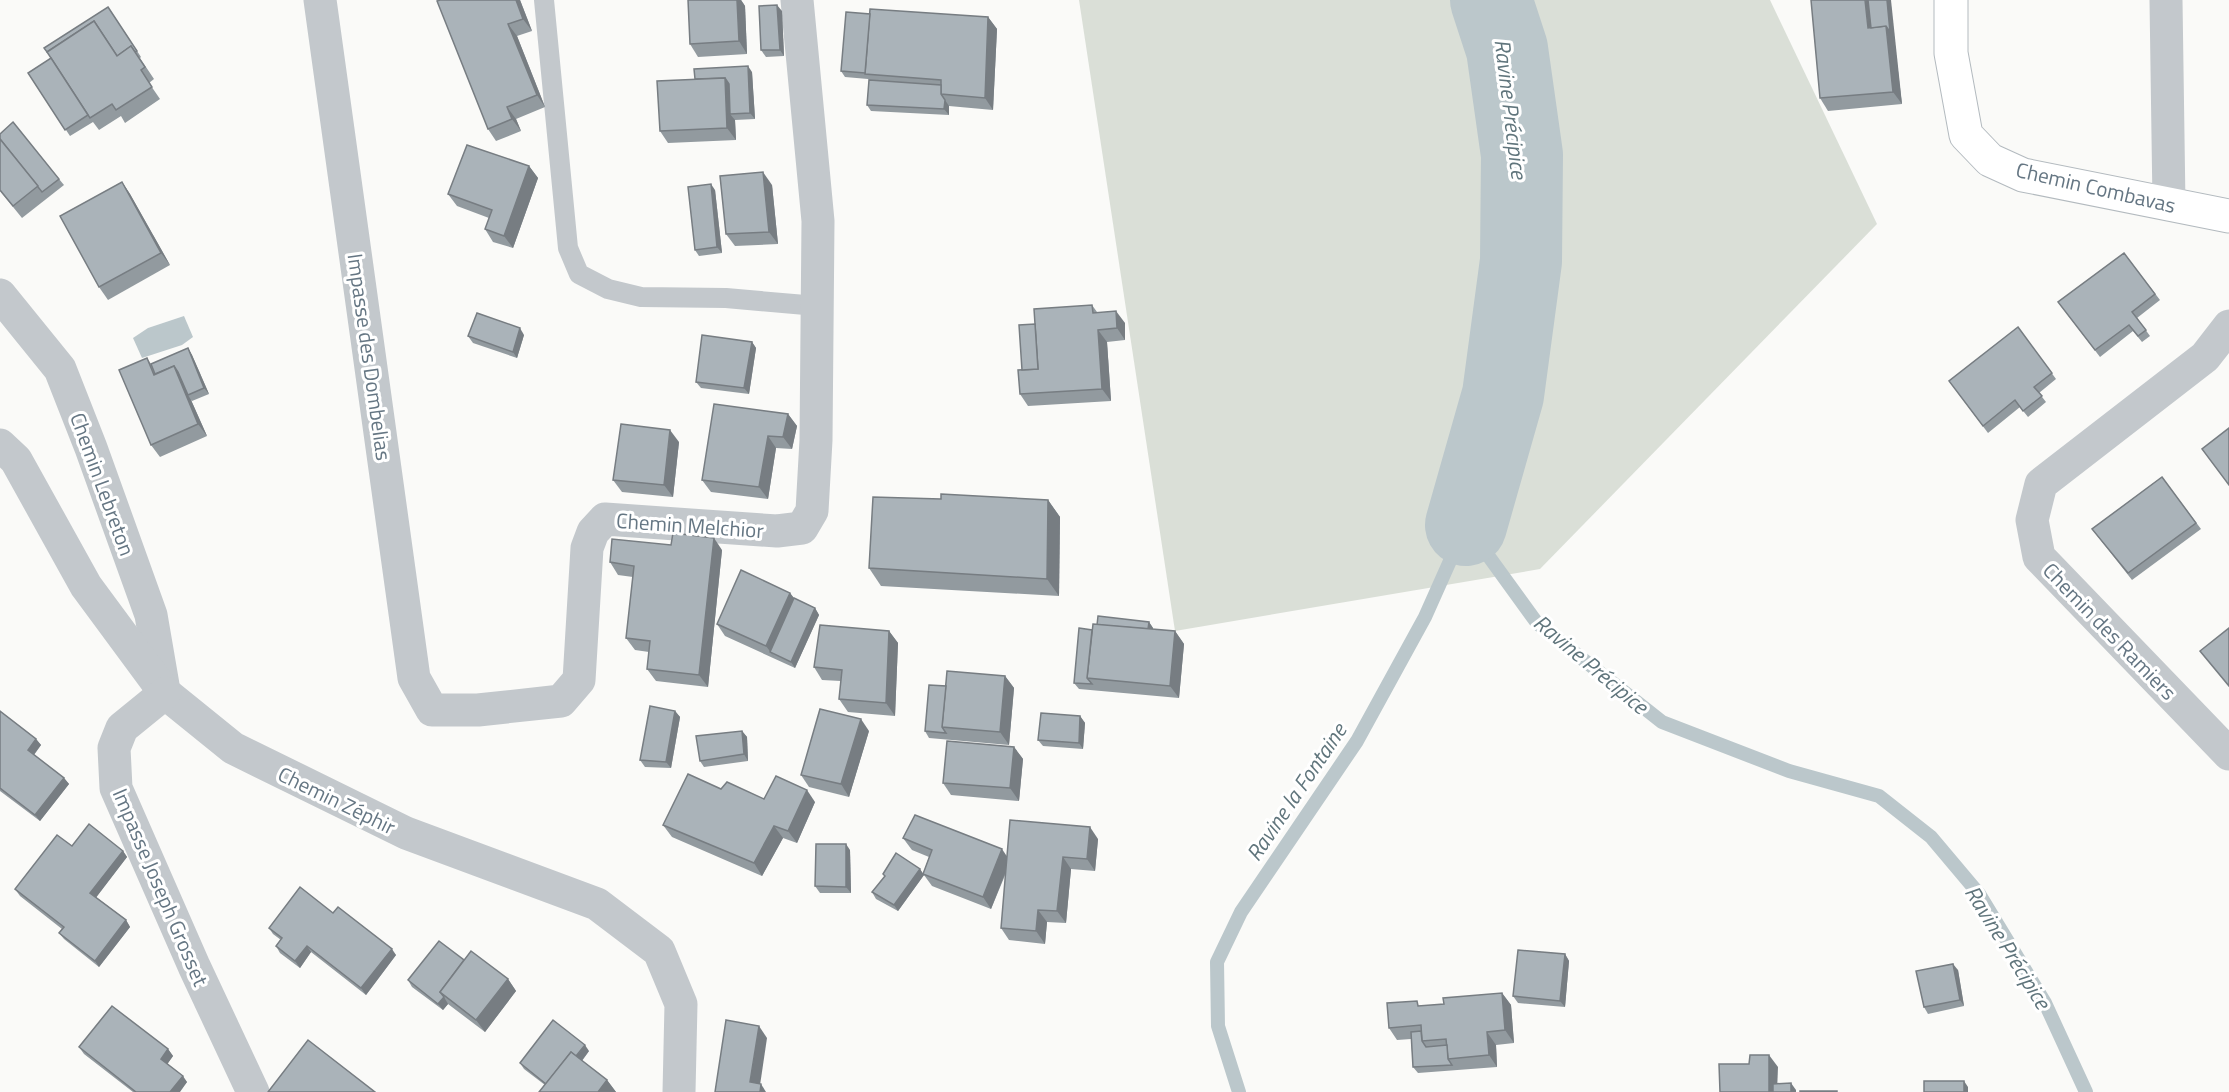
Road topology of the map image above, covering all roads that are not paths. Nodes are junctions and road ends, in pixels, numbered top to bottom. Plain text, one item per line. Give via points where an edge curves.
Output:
1 (320, 0) edge
2 (544, 0) edge
3 (797, 0) edge
4 (1952, 0) edge
5 (2166, 0) edge
6 (2169, 204) junction
7 (2229, 216) edge
8 (0, 295) edge
9 (817, 306) junction
10 (2229, 326) edge
11 (0, 445) edge
12 (165, 693) junction
13 (432, 710) joint
14 (2229, 754) edge
15 (253, 1092) edge
16 (679, 1092) edge

1 - 13 street, Impasse des Dombelias via 414,678
2 - 9 lane via 568,248 579,274 608,289 641,297 726,298
3 - 9 street, Chemin Melchior via 818,221
4 - 6 street, Chemin Combavas via 1952,53 1966,135 1990,160 2023,174
5 - 6 street
6 - 7 street, Chemin Combavas
8 - 12 street, Chemin Lebreton via 60,369 151,615
9 - 13 street, Chemin Melchior via 812,511 802,528 777,531 605,519 593,531 587,549 579,680 561,701 478,710
10 - 14 street, Chemin des Ramiers via 2205,357 2041,484 2032,520 2039,557
11 - 12 street, Chemin Zéphir via 16,460 86,586
12 - 15 street, Impasse Joseph Grosset via 122,728 114,748 116,788
12 - 16 street, Chemin Zéphir via 233,748 406,833 597,904 659,951 681,1004

